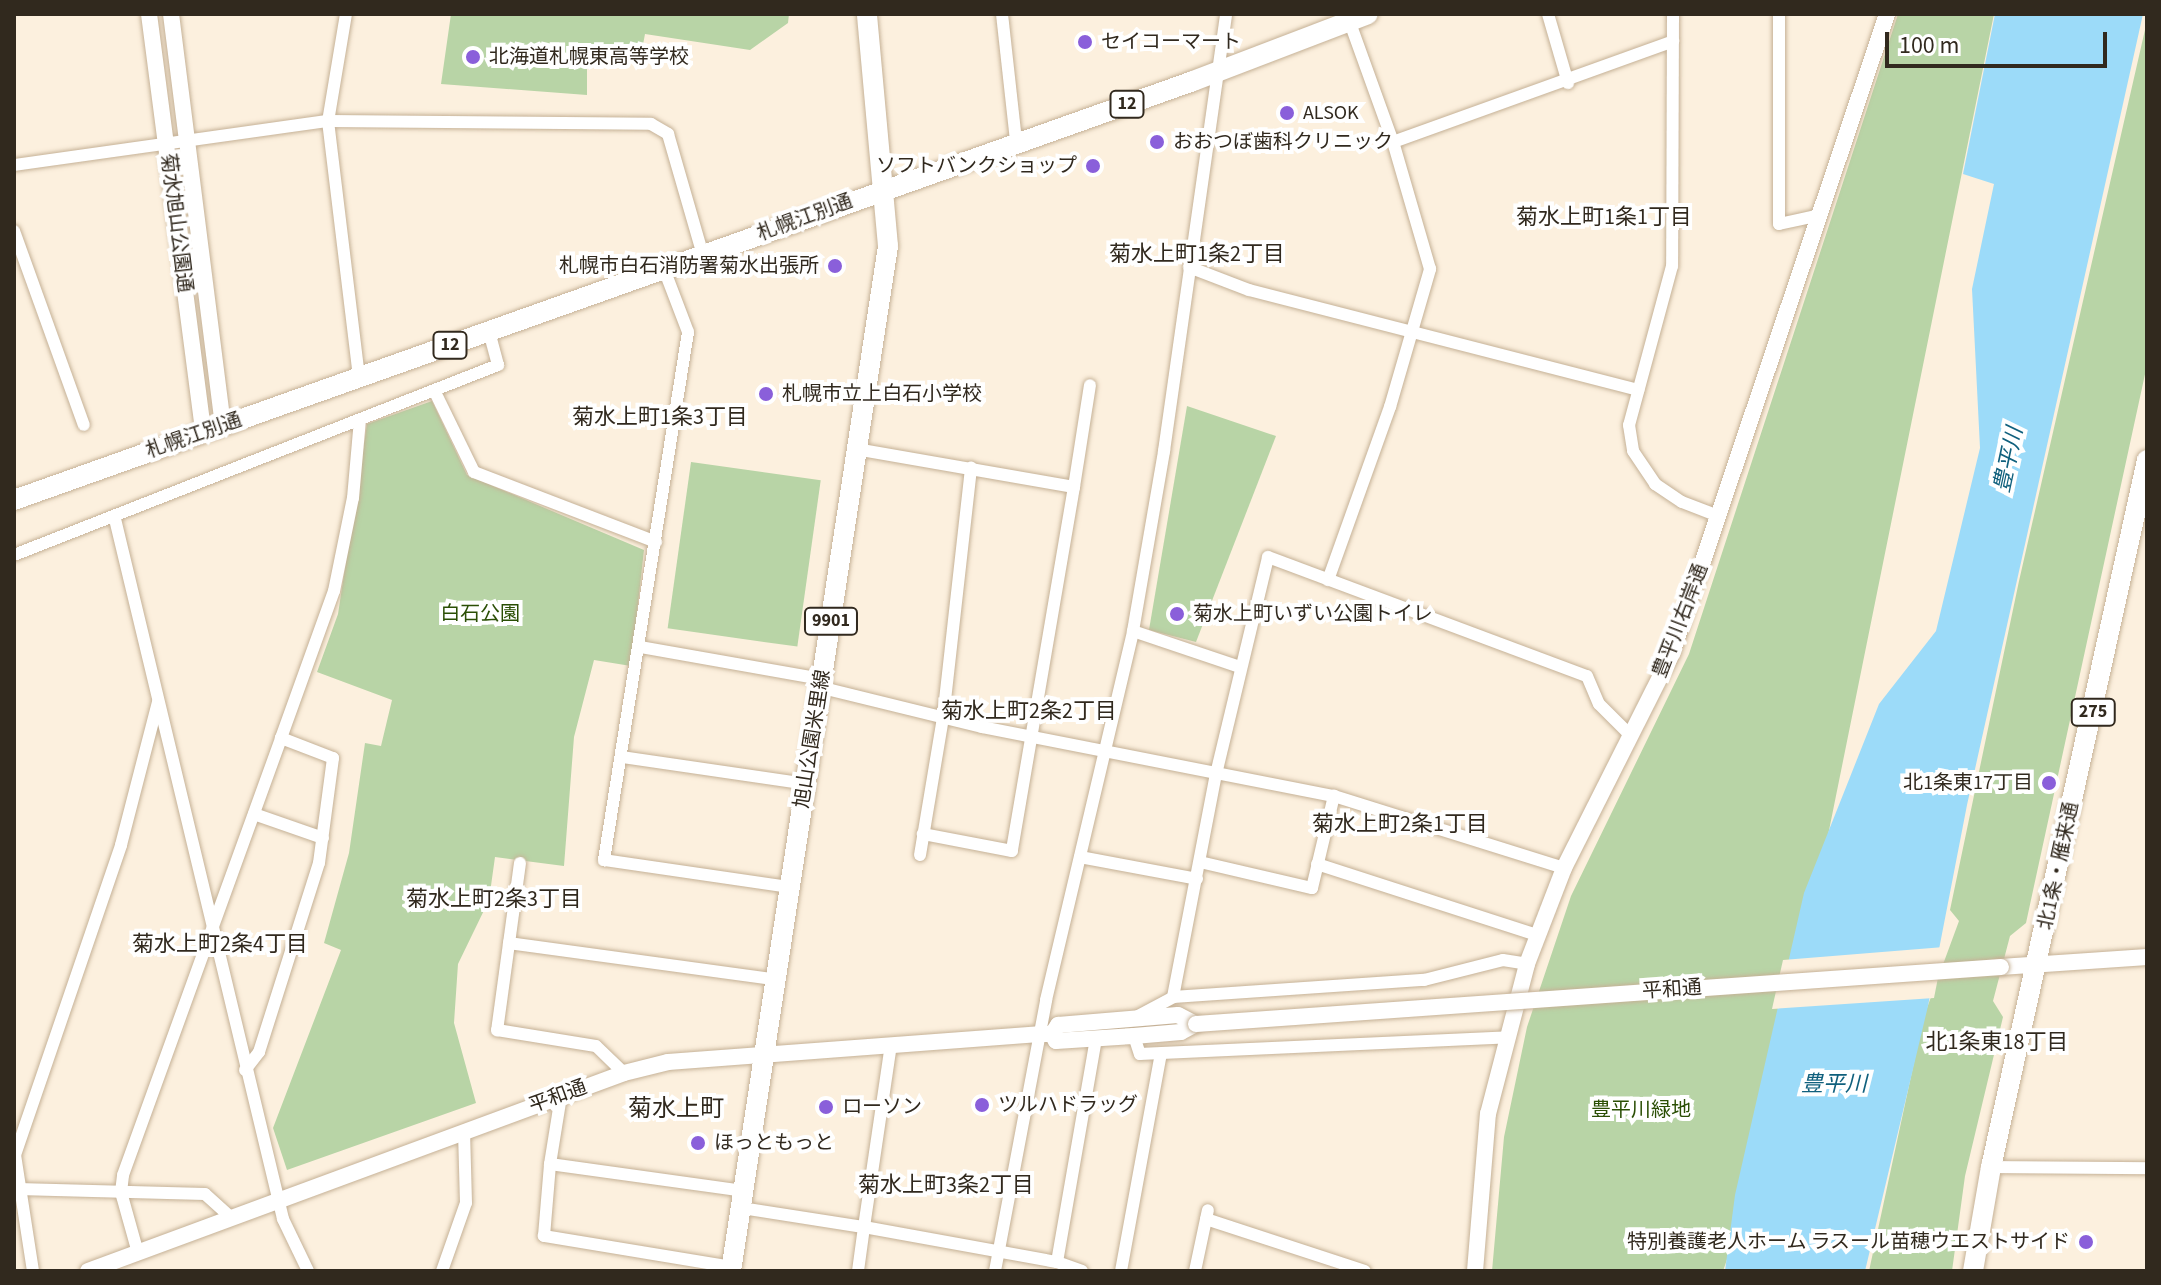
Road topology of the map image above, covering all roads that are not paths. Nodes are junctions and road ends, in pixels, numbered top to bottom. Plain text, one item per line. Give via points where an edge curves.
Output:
1 (149, 14) edge
2 (171, 14) edge
3 (346, 14) edge
4 (867, 14) edge
5 (1002, 14) edge
6 (1226, 14) edge
7 (1548, 14) edge
8 (1673, 14) edge
9 (1779, 14) edge
10 (1887, 14) edge
11 (1359, 17) edge
12 (1673, 41) junction
13 (1219, 71) junction
14 (1568, 83) junction
15 (328, 121) junction
16 (1016, 141) junction
17 (188, 142) junction
18 (1393, 142) junction
19 (166, 145) junction
20 (14, 165) edge
21 (885, 189) junction
22 (1821, 215) junction
23 (14, 231) edge
24 (703, 255) junction
25 (1189, 267) junction
26 (664, 269) junction
27 (489, 331) junction
28 (1412, 332) junction
29 (359, 379) junction
30 (1090, 385) dead end
31 (1638, 390) junction
32 (435, 392) junction
33 (360, 420) junction
34 (84, 425) dead end
35 (213, 429) junction
36 (856, 449) junction
37 (2147, 460) edge
38 (971, 468) junction
39 (1074, 487) junction
40 (14, 500) edge
41 (1719, 516) junction
42 (115, 519) junction
43 (656, 542) junction
44 (14, 555) edge
45 (1328, 580) junction
46 (1133, 631) junction
47 (640, 647) junction
48 (1240, 667) junction
49 (820, 683) junction
50 (159, 701) junction
51 (943, 718) junction
52 (1630, 735) junction
53 (1033, 737) junction
54 (281, 738) junction
55 (1109, 748) junction
56 (622, 757) junction
57 (1216, 774) junction
58 (807, 784) junction
59 (1334, 796) junction
60 (254, 814) junction
61 (923, 834) junction
62 (323, 838) junction
63 (920, 855) dead end
64 (1080, 857) junction
65 (1200, 862) junction
66 (520, 863) dead end
67 (1317, 864) junction
68 (1564, 868) junction
69 (1197, 879) junction
70 (789, 887) junction
71 (212, 926) junction
72 (1537, 935) junction
73 (509, 943) junction
74 (2147, 957) edge
75 (2038, 963) junction
76 (1527, 964) junction
77 (773, 979) junction
78 (1173, 997) junction
79 (1133, 1028) junction
80 (1046, 1034) junction
81 (1509, 1037) junction
82 (1096, 1038) junction
83 (891, 1045) junction
84 (761, 1052) junction
85 (1161, 1054) junction
86 (245, 1070) junction
87 (624, 1073) junction
88 (561, 1096) junction
89 (464, 1132) junction
90 (550, 1164) junction
91 (1991, 1167) junction
92 (2147, 1168) edge
93 (18, 1189) junction
94 (121, 1192) junction
95 (280, 1200) junction
96 (744, 1200) junction
97 (232, 1218) junction
98 (864, 1227) junction
99 (999, 1249) junction
100 (138, 1253) junction
101 (1057, 1262) junction
102 (98, 1269) edge
103 (732, 1269) edge
104 (33, 1271) edge
105 (308, 1271) edge
106 (442, 1271) edge
107 (858, 1271) edge
108 (995, 1271) edge
109 (1082, 1271) edge
110 (1121, 1271) edge
111 (1195, 1271) edge
112 (1365, 1271) edge
113 (1475, 1271) edge
114 (1973, 1271) edge

1 - 19 street, 菊水旭山公園通
2 - 17 street, 菊水旭山公園通
3 - 15 street
4 - 21 main road, 旭山公園米里線 / 9901
5 - 16 street
6 - 13 street
7 - 14 street
8 - 12 street
9 - 22 street via 1779,224
10 - 22 street, 豊平川右岸通
11 - 13 main road, 札幌江別通 / 12
11 - 18 street
12 - 14 street
12 - 31 street via 1672,266
13 - 16 main road, 札幌江別通 / 12
13 - 25 street
14 - 18 street
15 - 17 street
15 - 24 street via 651,124 668,134
15 - 29 street
16 - 21 main road, 札幌江別通 / 12
17 - 19 street
17 - 35 street, 菊水旭山公園通
18 - 28 street via 1430,269
19 - 20 street
19 - 35 street, 菊水旭山公園通
21 - 24 main road, 札幌江別通 / 12
21 - 36 main road, 旭山公園米里線 / 9901 via 888,246
22 - 41 street, 豊平川右岸通
23 - 34 street
24 - 26 main road, 札幌江別通 / 12
25 - 28 street via 1249,290
25 - 46 street
26 - 27 main road, 札幌江別通 / 12
26 - 43 street via 688,332
27 - 29 main road, 札幌江別通 / 12
27 - 32 street via 498,365
28 - 31 street
28 - 45 street
29 - 35 main road, 札幌江別通 / 12
30 - 39 street
31 - 41 street via 1629,425 1642,469 1668,495
32 - 33 street
32 - 43 street via 474,472
33 - 42 street
33 - 54 street via 353,498 334,591
35 - 40 main road, 札幌江別通 / 12
36 - 38 street
36 - 49 main road, 旭山公園米里線 / 9901
37 - 75 main road, 北1条・雁来通 / 275
38 - 39 street
38 - 51 street
39 - 53 street
41 - 52 street, 豊平川右岸通 via 1672,653
42 - 44 street
42 - 50 street
43 - 47 street
45 - 48 street via 1268,557
45 - 52 street via 1587,676 1599,704
46 - 48 street
46 - 55 street
47 - 49 street
47 - 56 street
48 - 57 street
49 - 51 street
49 - 58 main road, 旭山公園米里線 / 9901
50 - 71 street
50 - 93 street via 121,845 15,1155
51 - 53 street
51 - 61 street
52 - 68 street, 豊平川右岸通
53 - 55 street
53 - 61 street via 1012,851
54 - 60 street
54 - 62 street via 333,758
55 - 57 street
55 - 64 street
56 - 58 street
56 - 70 street via 604,860
57 - 59 street
57 - 65 street
58 - 70 main road, 旭山公園米里線 / 9901
59 - 67 street
59 - 68 street
60 - 62 street
60 - 71 street
61 - 63 street
62 - 86 street via 259,1052
64 - 69 street
64 - 80 street
65 - 67 street via 1312,888
65 - 69 street
66 - 73 street
67 - 72 street
68 - 72 street, 豊平川右岸通
69 - 78 street
70 - 77 main road, 旭山公園米里線 / 9901
71 - 86 street
71 - 94 street
72 - 76 street, 豊平川右岸通
73 - 77 street
73 - 87 street via 497,1030 596,1046
74 - 75 street, 平和通
75 - 79 street, 平和通, bridge via 1196,1024 1178,1015
75 - 91 main road, 北1条・雁来通 / 275
76 - 78 street via 1503,960 1424,980
76 - 81 street, 豊平川右岸通
77 - 84 main road, 旭山公園米里線 / 9901
78 - 79 street
79 - 80 street, 平和通 via 1058,1025
79 - 82 street, 平和通
79 - 85 street via 1140,1054
80 - 82 street, 平和通 via 1056,1041
80 - 83 street, 平和通
80 - 99 street
81 - 85 street
81 - 113 street, 豊平川右岸通 via 1488,1114
82 - 101 street
83 - 84 street, 平和通
83 - 98 street
84 - 87 street, 平和通
84 - 96 main road, 旭山公園米里線 / 9901
85 - 110 street
86 - 95 street
87 - 88 street, 平和通
88 - 89 street, 平和通
88 - 90 street
89 - 95 street, 平和通
89 - 106 street via 466,1203
90 - 96 street
90 - 103 street via 544,1236
91 - 92 street
91 - 114 main road, 北1条・雁来通 / 275
93 - 94 street
93 - 104 street
94 - 97 street via 205,1194
94 - 100 street
95 - 97 street, 平和通
95 - 105 street
96 - 98 street
96 - 103 main road, 旭山公園米里線 / 9901
97 - 100 street, 平和通
98 - 99 street
98 - 107 street
99 - 101 street
99 - 108 street
100 - 102 street, 平和通
101 - 109 street
111 - 112 street via 1207,1214

